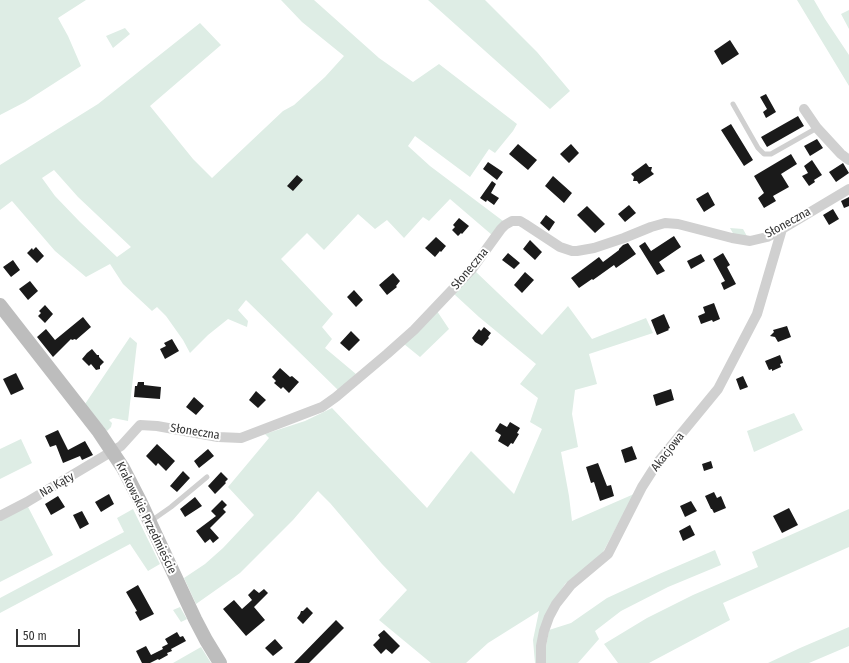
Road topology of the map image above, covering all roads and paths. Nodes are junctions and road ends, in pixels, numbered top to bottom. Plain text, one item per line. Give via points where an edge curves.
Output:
1 (733, 104) dead end
2 (804, 109) dead end
3 (817, 128) junction
4 (849, 160) edge
5 (849, 189) edge
6 (782, 229) junction
7 (0, 305) edge
8 (113, 452) junction
9 (207, 477) dead end
10 (0, 516) edge
11 (150, 522) junction
12 (220, 663) edge
13 (541, 663) edge

1 - 3 lane via 764,154 771,154
2 - 3 street
3 - 4 street
5 - 6 street, Słoneczna
6 - 8 street, Słoneczna via 767,237 750,241 666,223 594,248 577,251 560,248 520,221 512,221 501,229 472,269 417,326 328,403 241,438 140,425
6 - 13 street, Akacjowa via 757,314 718,389 658,462 642,487 608,554 571,585 558,601 544,632
7 - 8 main road, Krakowskie Przedmieście
8 - 10 street, Na Kąty
8 - 11 main road, Krakowskie Przedmieście
9 - 11 lane
11 - 12 main road, Krakowskie Przedmieście via 195,619

